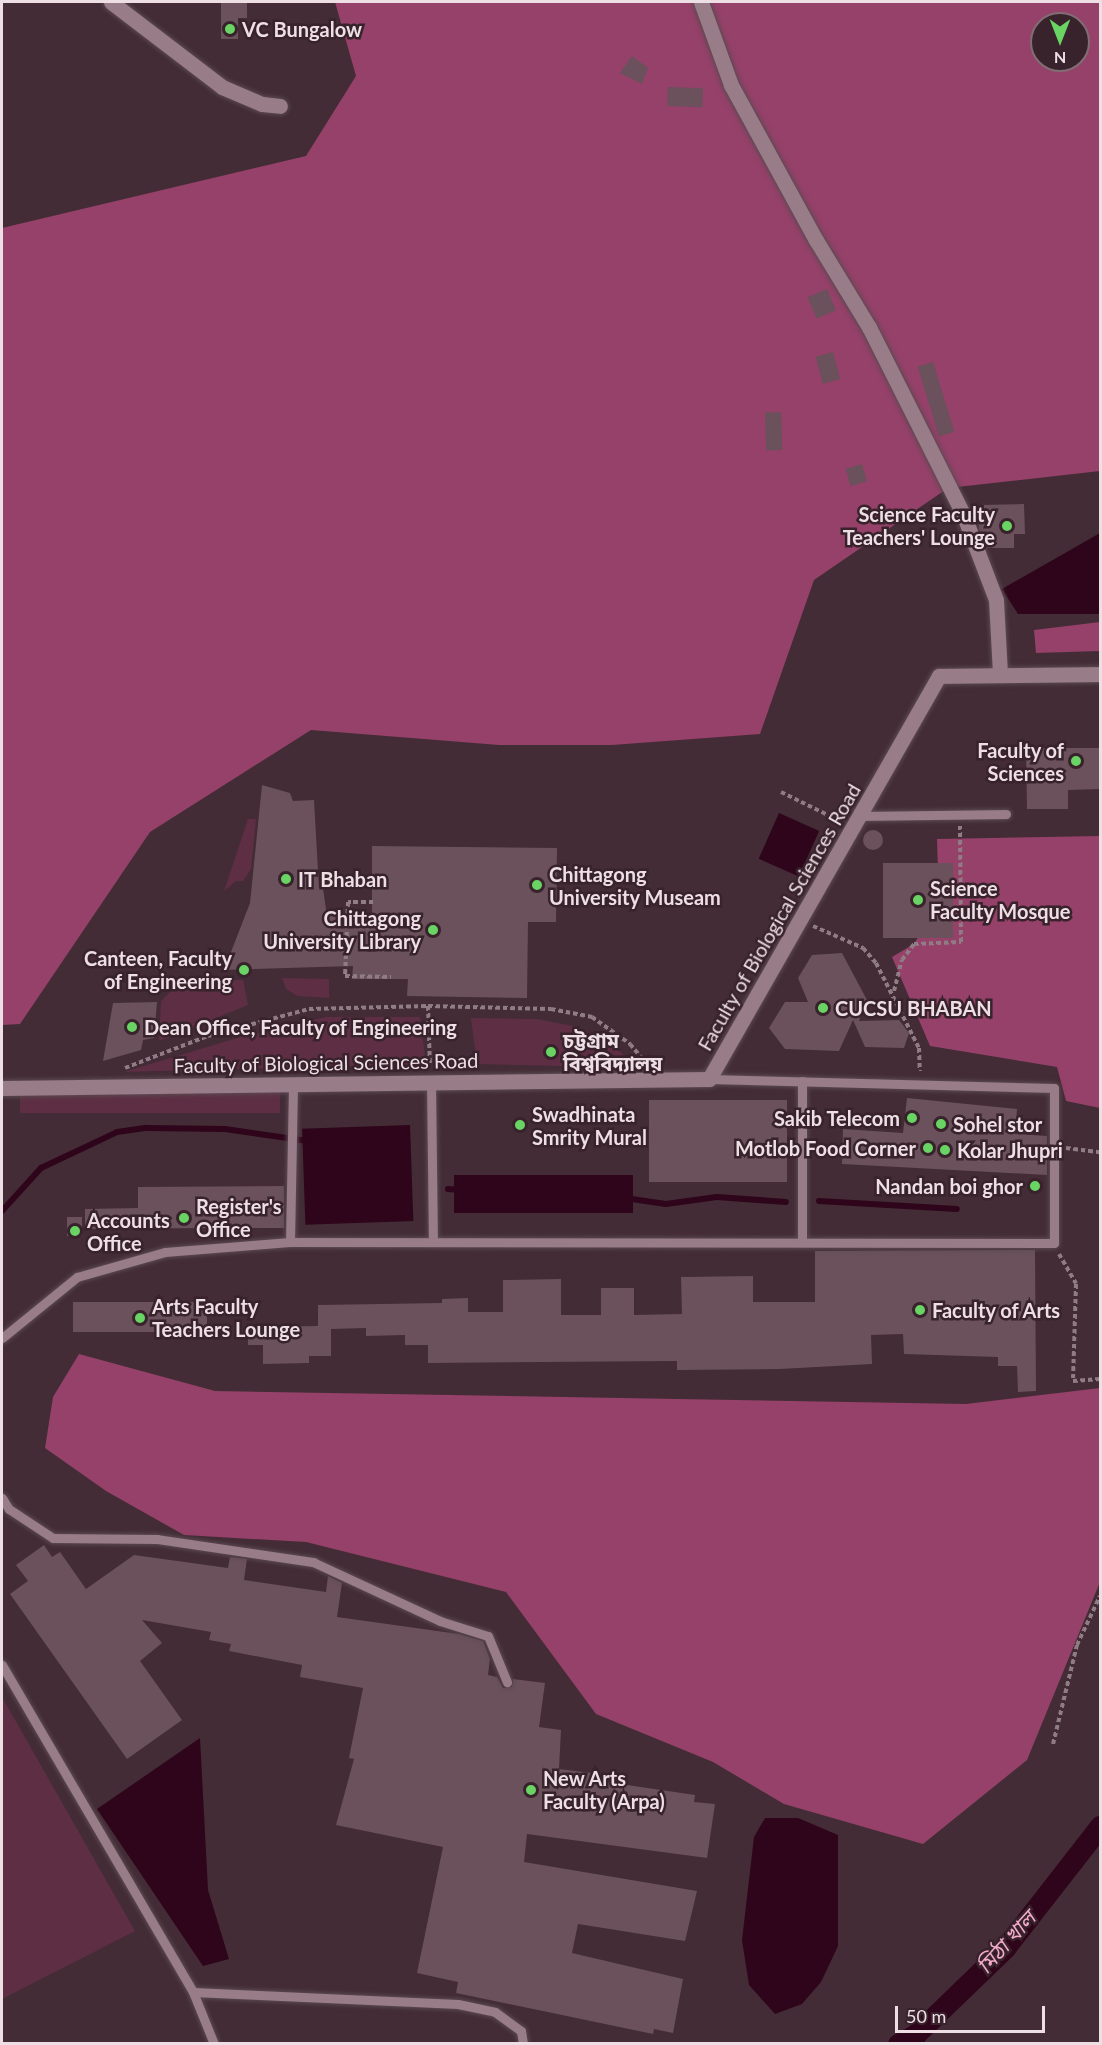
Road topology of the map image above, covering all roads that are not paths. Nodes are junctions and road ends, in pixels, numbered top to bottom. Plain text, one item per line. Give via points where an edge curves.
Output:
1 (111, 2) edge
2 (701, 2) edge
3 (280, 106) dead end
4 (1000, 674) junction
5 (1101, 674) edge
6 (1006, 814) dead end
7 (859, 822) junction
8 (709, 1078) junction
9 (802, 1081) junction
10 (431, 1082) junction
11 (293, 1084) junction
12 (2, 1088) edge
13 (290, 1242) junction
14 (433, 1242) junction
15 (802, 1242) junction
16 (2, 1338) edge
17 (2, 1498) edge
18 (2, 1665) edge
19 (507, 1682) dead end
20 (193, 1992) junction
21 (214, 2043) edge
22 (523, 2043) edge

1 - 3 street via 222,87 261,104
2 - 4 street via 731,85 869,327 964,516 996,600
4 - 5 street, Faculty of Biological Sciences Road
4 - 7 street, Faculty of Biological Sciences Road via 939,676
6 - 7 lane
7 - 8 street, Faculty of Biological Sciences Road
8 - 9 lane
8 - 10 street, Faculty of Biological Sciences Road
9 - 15 lane
9 - 15 lane via 1054,1088 1054,1243
10 - 11 street, Faculty of Biological Sciences Road
10 - 14 lane
11 - 12 street, Faculty of Biological Sciences Road
11 - 13 lane
13 - 14 lane
13 - 16 lane via 165,1252 78,1277
14 - 15 lane
17 - 19 lane via 9,1509 53,1538 157,1539 313,1562 430,1616 488,1636
18 - 20 lane
20 - 21 lane
20 - 22 lane via 458,2004 495,2012 521,2031

